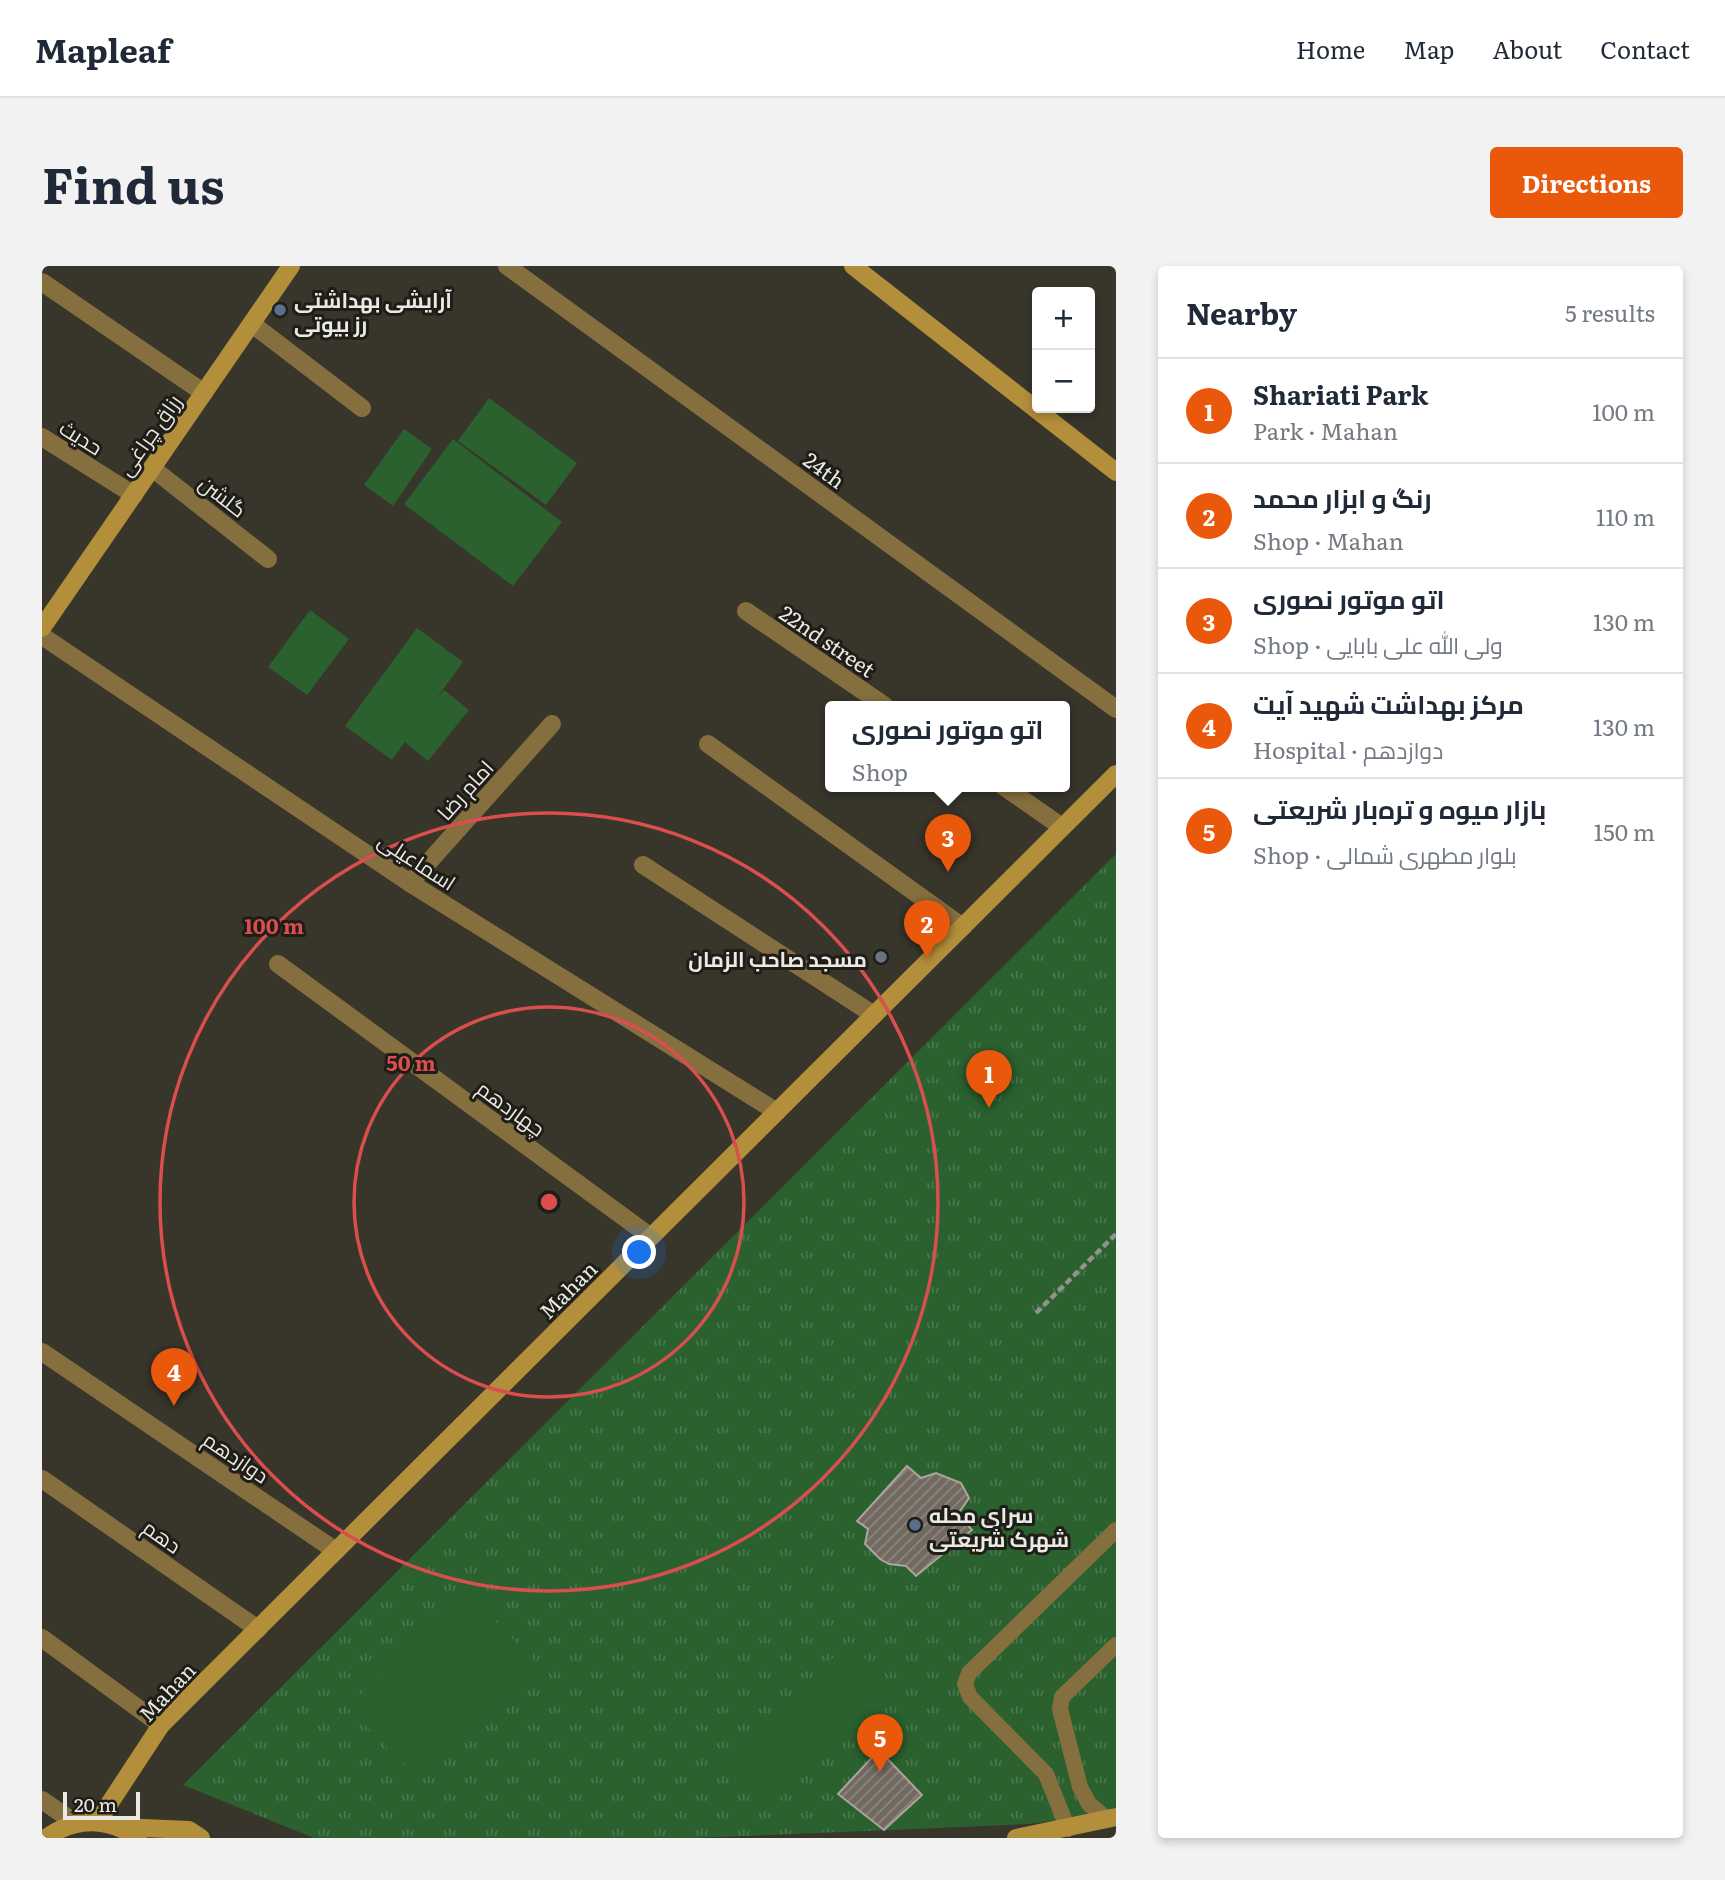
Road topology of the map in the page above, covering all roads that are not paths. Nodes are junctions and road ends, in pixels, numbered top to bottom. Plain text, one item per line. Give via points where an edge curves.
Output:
1 (292, 266) edge
2 (507, 266) edge
3 (853, 266) edge
4 (42, 282) edge
5 (252, 324) junction
6 (204, 393) junction
7 (362, 408) dead end
8 (42, 437) edge
9 (152, 468) junction
10 (1116, 472) edge
11 (134, 495) junction
12 (268, 559) dead end
13 (746, 611) dead end
14 (42, 628) edge
15 (42, 636) edge
16 (878, 701) edge
17 (1116, 709) edge
18 (552, 724) dead end
19 (708, 744) dead end
20 (1116, 774) edge
21 (1012, 792) edge
22 (1062, 827) junction
23 (643, 865) dead end
24 (410, 883) junction
25 (963, 927) junction
26 (278, 964) dead end
27 (874, 1015) junction
28 (777, 1112) junction
29 (651, 1237) junction
30 (42, 1352) edge
31 (42, 1479) edge
32 (1116, 1530) edge
33 (336, 1551) junction
34 (258, 1629) junction
35 (42, 1638) edge
36 (1116, 1645) edge
37 (161, 1725) junction
38 (42, 1800) edge
39 (1112, 1818) edge
40 (98, 1821) junction
41 (75, 1824) junction
42 (120, 1827) junction
43 (1068, 1829) junction
44 (46, 1838) edge
45 (138, 1838) edge
46 (201, 1838) edge
47 (1016, 1838) edge

1 - 5 main road, رزاق چراغی
2 - 17 street, 24th
3 - 10 main road
4 - 6 street
5 - 6 main road, رزاق چراغی
5 - 7 street
6 - 9 main road, رزاق چراغی
8 - 11 street, حدیث
9 - 11 main road, رزاق چراغی
9 - 12 street, گلشن
11 - 14 main road, رزاق چراغی
13 - 16 street, 22nd street
15 - 24 street, اسماعیلی
18 - 24 street, امام رضا
19 - 25 street
20 - 22 main road, Mahan
21 - 22 street
22 - 25 main road, Mahan
23 - 27 street
24 - 28 street, اسماعیلی
25 - 27 main road, Mahan
26 - 29 street, چهاردهم
27 - 28 main road, Mahan
28 - 29 main road, Mahan
29 - 33 main road, Mahan
30 - 33 street, دوازدهم
31 - 34 street, دهم
32 - 43 lane via 969,1673 965,1684 970,1697 1046,1774
33 - 34 main road, Mahan
34 - 37 main road, Mahan
35 - 37 street
36 - 39 lane via 1062,1697 1060,1709 1080,1787 1089,1804
37 - 40 main road, Mahan
38 - 41 street
39 - 43 main road
40 - 41 main road
40 - 42 main road
41 - 44 main road
42 - 45 main road
42 - 46 main road via 189,1829
43 - 47 main road

